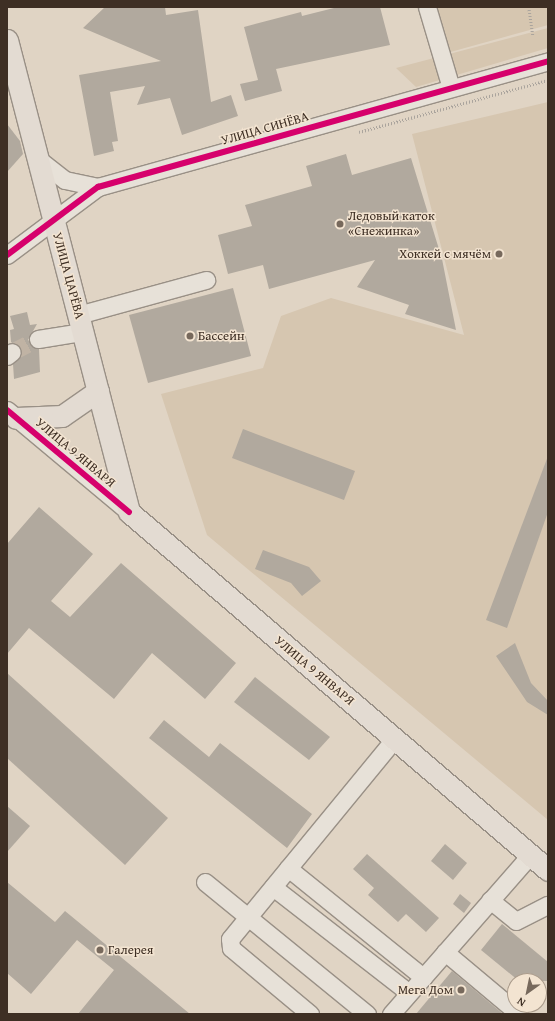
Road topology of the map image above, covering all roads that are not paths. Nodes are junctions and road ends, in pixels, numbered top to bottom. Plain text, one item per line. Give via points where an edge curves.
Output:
1 (427, 7) edge
2 (7, 40) edge
3 (548, 61) edge
4 (451, 88) junction
5 (38, 159) junction
6 (98, 187) junction
7 (54, 221) junction
8 (7, 255) edge
9 (206, 280) dead end
10 (80, 323) junction
11 (38, 339) tunnel mouth
12 (98, 391) junction
13 (12, 414) edge
14 (129, 512) junction
15 (394, 738) junction
16 (530, 855) junction
17 (288, 868) junction
18 (548, 870) edge
19 (205, 882) dead end
20 (274, 886) junction
21 (490, 900) junction
22 (548, 904) edge
23 (249, 917) junction
24 (445, 952) junction
25 (423, 977) junction
26 (409, 993) junction
27 (310, 1014) edge
28 (367, 1014) edge
29 (391, 1014) edge
30 (519, 1014) edge

1 - 4 street
2 - 5 main road, УЛИЦА ЦАРЁВА
3 - 4 street, УЛИЦА СИНЁВА
4 - 6 street, УЛИЦА СИНЁВА
5 - 6 street via 65,180
5 - 7 main road, УЛИЦА ЦАРЁВА
6 - 7 street, УЛИЦА СИНЁВА
7 - 8 street, УЛИЦА СИНЁВА
7 - 10 main road, УЛИЦА ЦАРЁВА
9 - 10 street
10 - 11 street
10 - 12 main road, УЛИЦА ЦАРЁВА
12 - 13 main road via 62,416
12 - 14 main road, УЛИЦА ЦАРЁВА
13 - 14 street, УЛИЦА 9 ЯНВАРЯ
14 - 15 main road, УЛИЦА 9 ЯНВАРЯ
15 - 16 main road, УЛИЦА 9 ЯНВАРЯ
15 - 17 street
16 - 18 main road, УЛИЦА 9 ЯНВАРЯ
16 - 21 street
17 - 20 street
17 - 25 street
19 - 23 street
20 - 23 street
20 - 26 street
21 - 22 street via 516,921
21 - 24 street
23 - 27 street via 230,939 231,948
23 - 28 street
24 - 25 street
24 - 30 street
25 - 26 street
26 - 29 street

